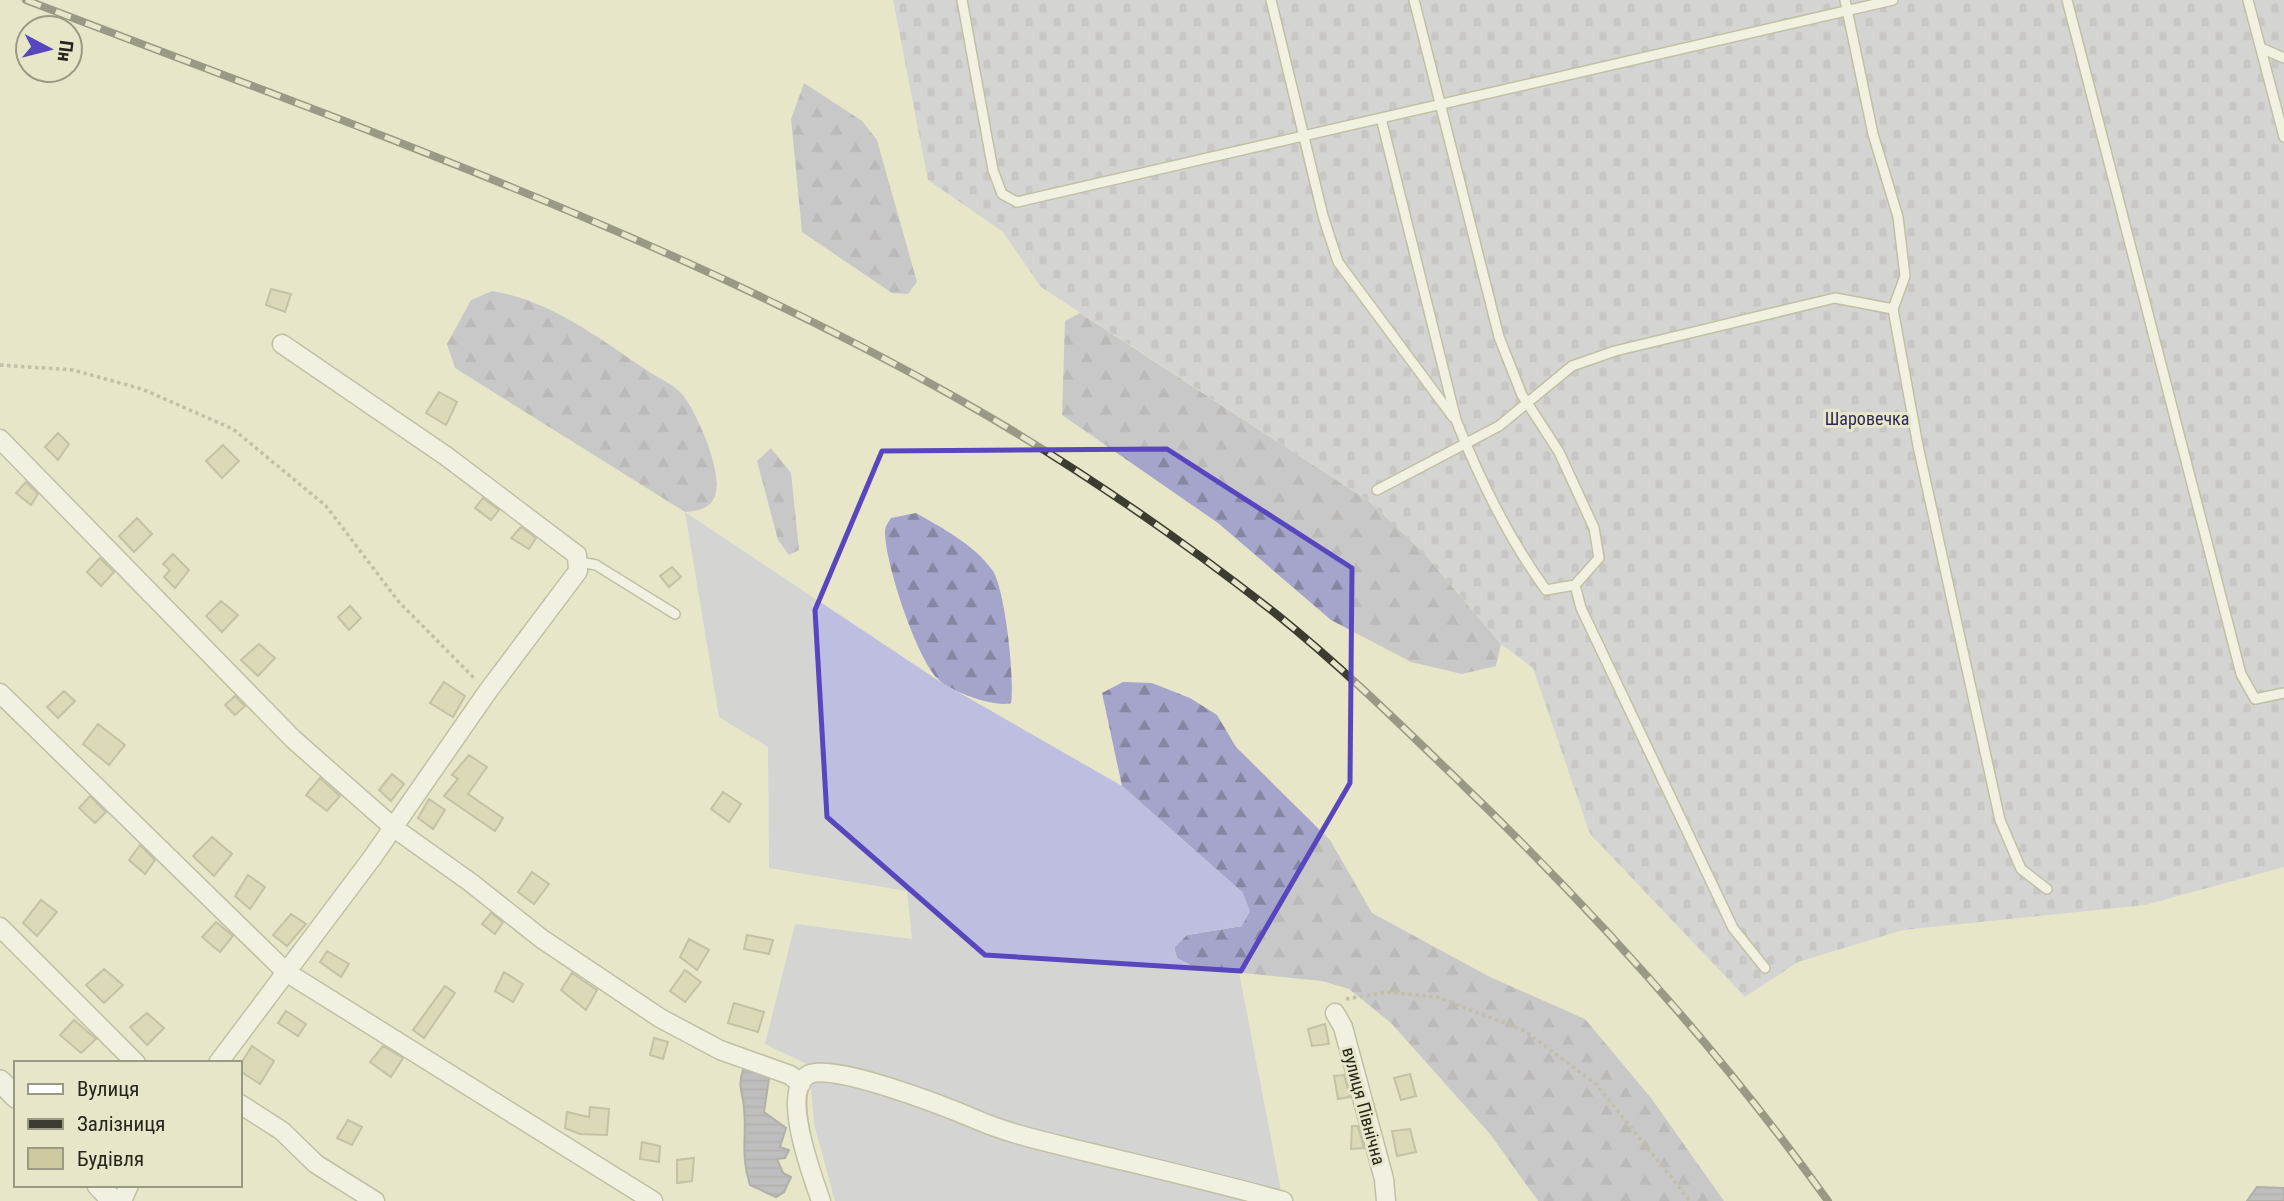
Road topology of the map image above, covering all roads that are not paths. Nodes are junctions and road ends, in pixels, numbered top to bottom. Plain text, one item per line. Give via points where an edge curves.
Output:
1 (962, 0) edge
2 (1271, 0) edge
3 (1414, 0) edge
4 (1845, 0) edge
5 (1893, 0) edge
6 (2067, 0) edge
7 (2248, 0) edge
8 (1848, 10) junction
9 (2261, 48) junction
10 (2284, 58) edge
11 (1439, 105) junction
12 (1381, 118) junction
13 (1306, 136) junction
14 (2284, 137) edge
15 (1893, 309) junction
16 (282, 344) dead end
17 (1528, 404) junction
18 (1456, 420) junction
19 (0, 439) edge
20 (1464, 442) junction
21 (1377, 490) dead end
22 (580, 562) junction
23 (1576, 585) junction
24 (675, 614) dead end
25 (0, 693) edge
26 (2284, 693) edge
27 (394, 828) junction
28 (2047, 889) dead end
29 (0, 927) edge
30 (1765, 968) dead end
31 (286, 972) junction
32 (1335, 1013) road end
33 (134, 1061) edge
34 (219, 1061) edge
35 (0, 1081) edge
36 (801, 1084) junction
37 (14, 1095) edge
38 (242, 1105) edge
39 (100, 1187) edge
40 (113, 1201) edge
41 (375, 1201) edge
42 (653, 1201) edge
43 (821, 1201) edge
44 (1283, 1201) edge
45 (1387, 1201) edge

1 - 13 lane via 993,170 1002,194 1017,202
2 - 13 lane
3 - 11 lane
4 - 8 lane
5 - 8 lane
6 - 26 lane via 2241,674 2255,699
7 - 9 lane
8 - 11 lane
8 - 15 lane via 1873,134 1898,217 1905,276
9 - 10 lane
9 - 14 lane
11 - 12 lane
11 - 17 lane via 1499,337
12 - 13 lane
12 - 18 lane
13 - 18 lane via 1338,262
15 - 17 lane via 1835,298 1615,351 1572,366
15 - 28 lane via 1918,446 2000,820 2021,869
16 - 22 street via 446,456 577,555
17 - 20 lane via 1499,426
17 - 23 lane via 1559,452 1594,528 1599,558
18 - 20 lane
19 - 27 street via 293,739
20 - 21 lane
20 - 23 lane via 1520,554 1546,590
22 - 24 lane via 596,565
22 - 27 street via 578,571
23 - 30 lane via 1581,608 1733,928
25 - 31 street
27 - 31 street
27 - 36 street via 542,939 660,1018 690,1036 790,1075
29 - 33 street
31 - 34 street
31 - 42 street
32 - 45 street, вулиця Північна via 1349,1045
35 - 37 street
36 - 43 street via 798,1121
36 - 44 street via 806,1075 835,1073 932,1100 997,1128
38 - 41 street via 282,1131 316,1164
39 - 40 street

